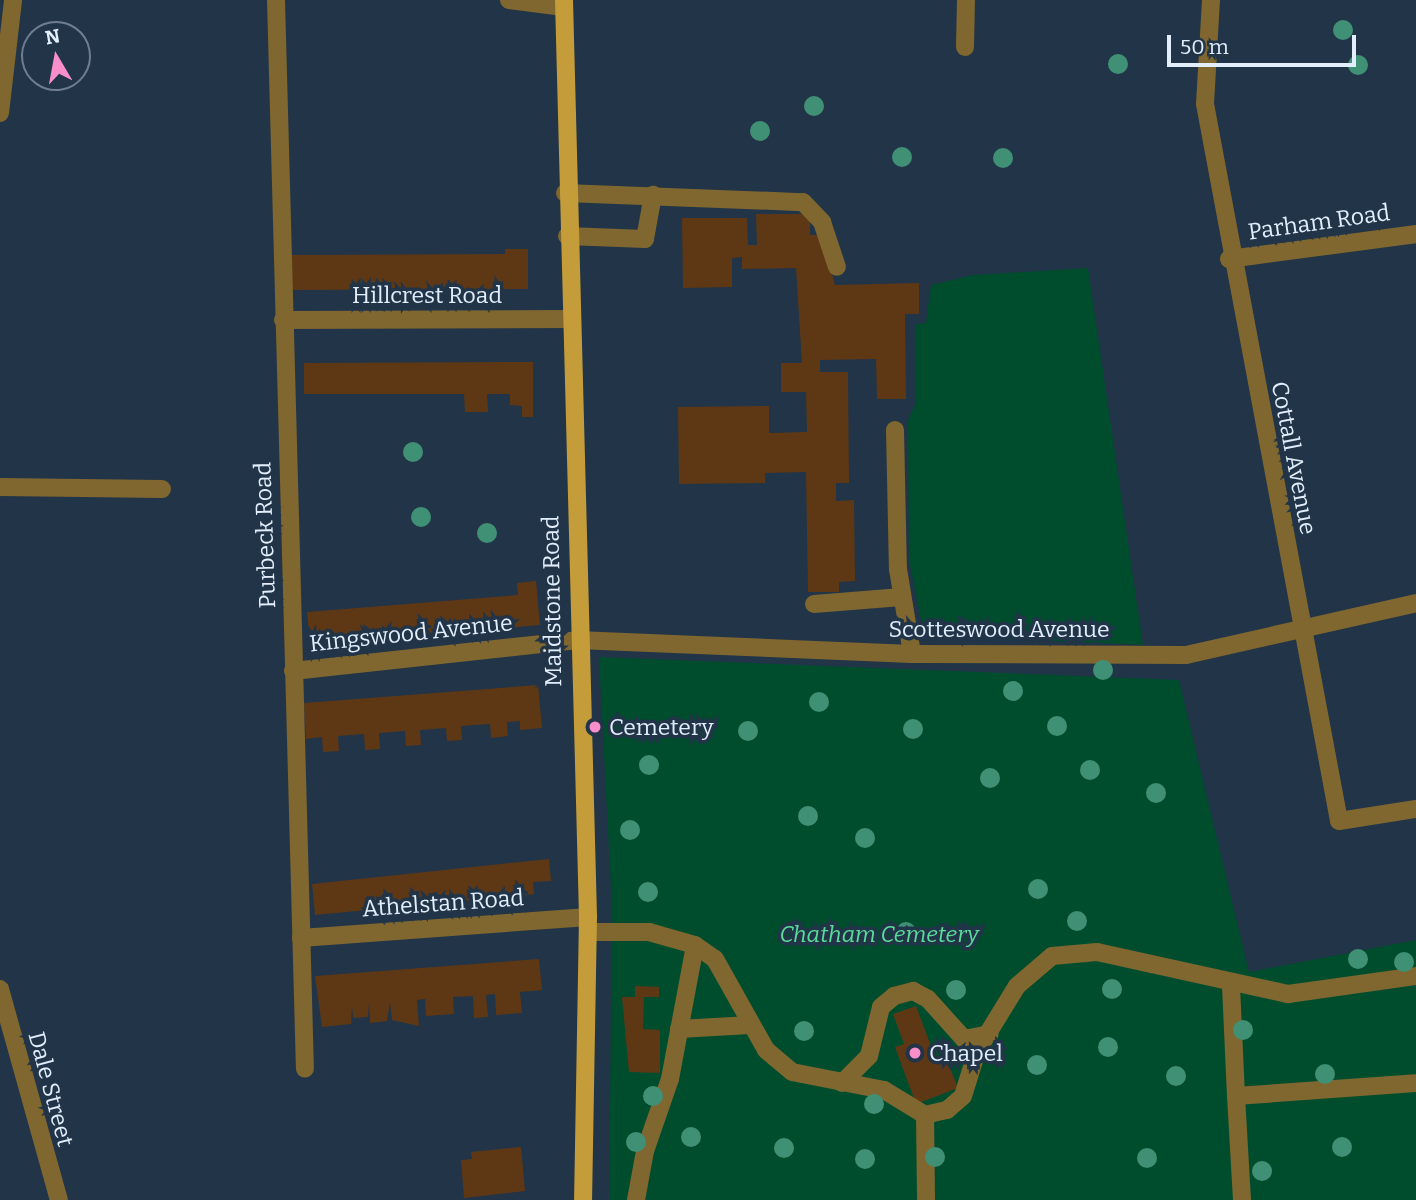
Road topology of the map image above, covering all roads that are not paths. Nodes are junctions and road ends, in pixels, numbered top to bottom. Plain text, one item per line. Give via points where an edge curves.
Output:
1 (13, 0) edge
2 (276, 0) edge
3 (509, 0) edge
4 (966, 0) edge
5 (1211, 0) edge
6 (564, 3) edge
7 (965, 47) dead end
8 (0, 113) edge
9 (565, 193) junction
10 (653, 195) junction
11 (1416, 234) edge
12 (567, 236) junction
13 (1229, 259) junction
14 (837, 267) dead end
15 (572, 319) junction
16 (283, 320) junction
17 (895, 430) dead end
18 (0, 487) edge
19 (162, 489) dead end
20 (902, 597) junction
21 (1416, 603) edge
22 (814, 604) dead end
23 (1303, 624) junction
24 (577, 640) junction
25 (912, 654) junction
26 (293, 671) junction
27 (1416, 809) edge
28 (588, 924) junction
29 (301, 938) junction
30 (695, 945) junction
31 (1416, 976) edge
32 (1231, 986) junction
33 (0, 989) edge
34 (750, 1025) junction
35 (679, 1030) junction
36 (992, 1034) junction
37 (305, 1069) dead end
38 (842, 1083) junction
39 (1416, 1083) edge
40 (1236, 1096) junction
41 (925, 1115) junction
42 (59, 1200) edge
43 (583, 1200) edge
44 (636, 1200) edge
45 (926, 1200) edge
46 (1242, 1200) edge

1 - 8 street
2 - 16 street, Purbeck Road
3 - 6 street
4 - 7 street
5 - 13 street, Cottall Avenue via 1205,103
6 - 9 main road, Maidstone Road
9 - 10 street
9 - 12 main road, Maidstone Road
10 - 12 street via 645,239
10 - 14 street via 803,202 822,222
11 - 13 street, Parham Road
12 - 15 main road, Maidstone Road
13 - 23 street, Cottall Avenue
15 - 16 street, Hillcrest Road
15 - 24 main road, Maidstone Road
16 - 26 street, Purbeck Road
17 - 20 street
18 - 19 street
20 - 22 street
20 - 25 street
21 - 23 street, Scotteswood Avenue
23 - 25 street, Scotteswood Avenue via 1186,655
23 - 27 street, Cottall Avenue via 1339,821
24 - 25 street, Scotteswood Avenue
24 - 26 street, Kingswood Avenue
24 - 28 main road, Maidstone Road
26 - 29 street, Purbeck Road
28 - 29 street, Athelstan Road
28 - 30 street, Athelstan Road via 649,932
28 - 43 main road, Maidstone Road
29 - 37 street, Purbeck Road
30 - 34 street via 715,959
30 - 35 street
31 - 32 street via 1288,994
32 - 36 street via 1074,950 1033,967
32 - 40 street
33 - 42 street, Dale Street
34 - 35 street
34 - 38 street via 792,1072
35 - 44 street
36 - 38 street via 964,1039 928,999 913,991 894,996 881,1007 869,1056
36 - 41 street via 977,1051 963,1096 947,1110
38 - 41 street via 884,1090
39 - 40 street
40 - 46 street
41 - 45 street

